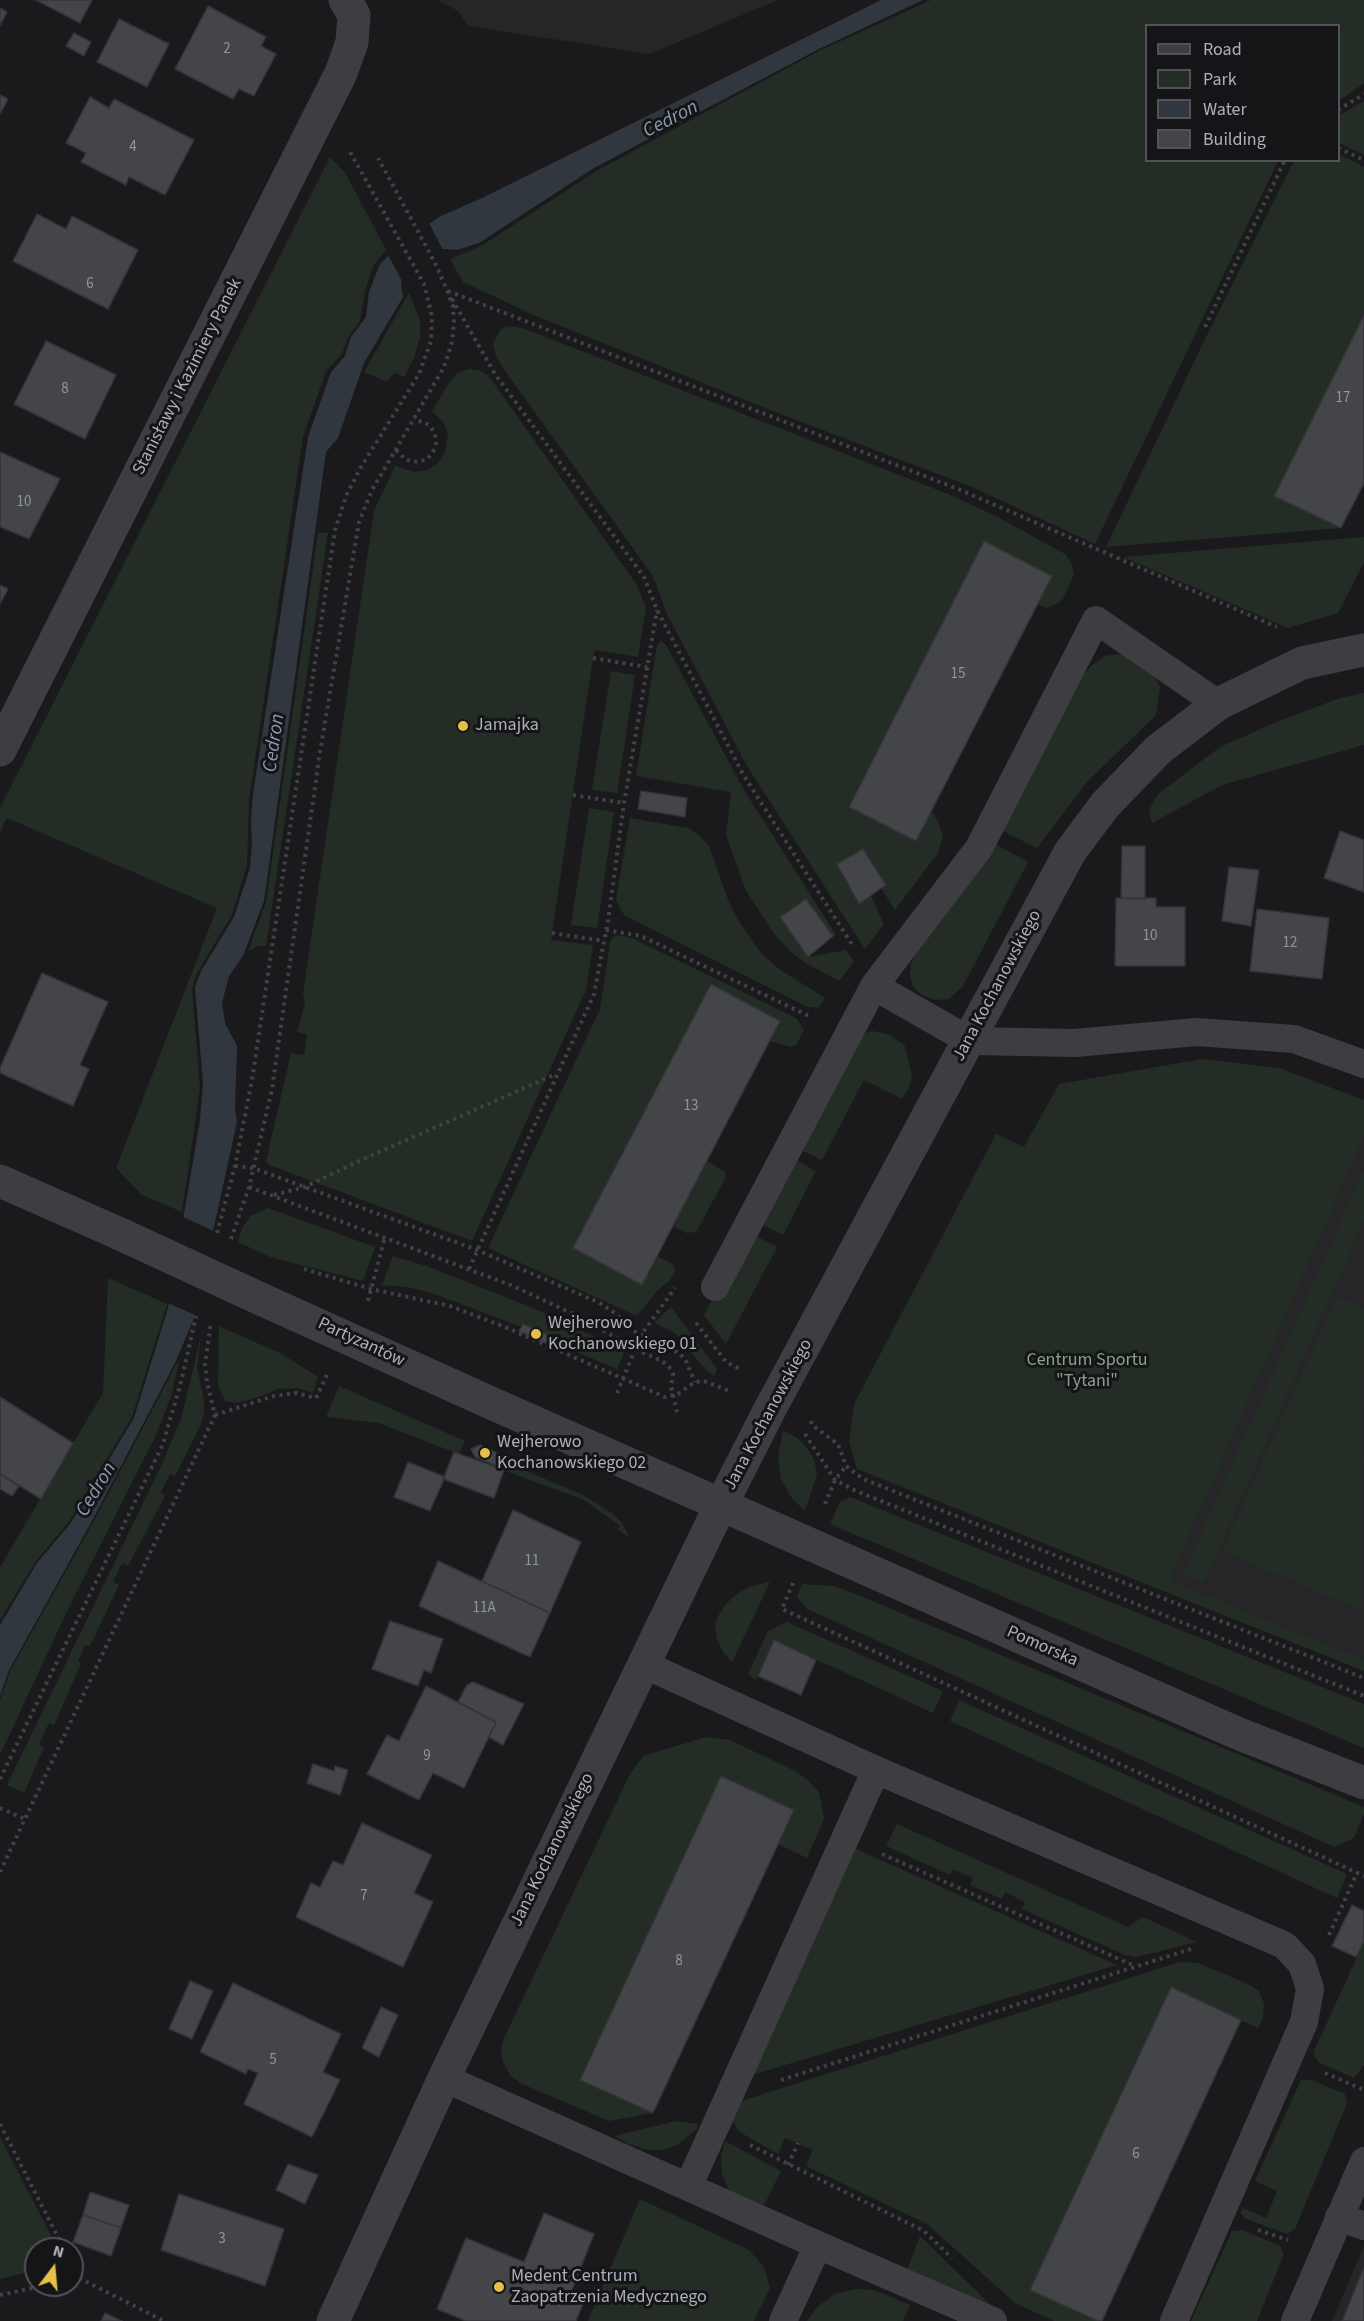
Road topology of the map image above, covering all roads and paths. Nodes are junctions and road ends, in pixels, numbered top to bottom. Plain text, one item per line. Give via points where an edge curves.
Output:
1 (345, 0) edge
2 (1364, 94) edge
3 (1340, 109) edge
4 (1340, 149) edge
5 (378, 158) dead end
6 (1364, 160) edge
7 (1284, 162) edge
8 (359, 168) dead end
9 (447, 290) junction
10 (1205, 327) dead end
11 (414, 420) junction
12 (396, 449) junction
13 (657, 610) junction
14 (1364, 650) edge
15 (593, 658) dead end
16 (1302, 663) junction
17 (647, 667) junction
18 (1218, 704) junction
19 (0, 750) edge
20 (573, 795) dead end
21 (624, 803) junction
22 (606, 930) junction
23 (552, 933) dead end
24 (604, 941) junction
25 (874, 986) junction
26 (814, 1019) dead end
27 (970, 1041) junction
28 (1364, 1064) edge
29 (557, 1074) junction
30 (235, 1166) junction
31 (253, 1168) junction
32 (0, 1181) edge
33 (305, 1187) junction
34 (273, 1195) junction
35 (386, 1237) junction
36 (215, 1243) dead end
37 (477, 1250) junction
38 (295, 1267) dead end
39 (469, 1269) junction
40 (678, 1282) dead end
41 (715, 1287) dead end
42 (371, 1289) junction
43 (673, 1292) junction
44 (368, 1301) dead end
45 (680, 1301) dead end
46 (198, 1308) dead end
47 (693, 1318) dead end
48 (641, 1335) junction
49 (635, 1349) junction
50 (730, 1364) dead end
51 (330, 1370) dead end
52 (623, 1379) junction
53 (695, 1382) junction
54 (616, 1393) dead end
55 (673, 1395) junction
56 (775, 1400) junction
57 (676, 1412) dead end
58 (846, 1466) junction
59 (835, 1480) junction
60 (722, 1504) junction
61 (810, 1544) junction
62 (643, 1664) junction
63 (1364, 1678) edge
64 (1364, 1696) edge
65 (876, 1770) junction
66 (0, 1779) edge
67 (1364, 1784) edge
68 (0, 1808) edge
69 (25, 1820) junction
70 (845, 1839) junction
71 (0, 1872) edge
72 (1357, 1873) junction
73 (1364, 1876) edge
74 (1345, 1902) dead end
75 (1250, 1930) junction
76 (1136, 1967) junction
77 (1316, 2070) dead end
78 (444, 2078) junction
79 (1364, 2090) edge
80 (730, 2097) junction
81 (718, 2123) junction
82 (0, 2124) edge
83 (798, 2143) dead end
84 (1364, 2161) edge
85 (788, 2165) junction
86 (688, 2187) junction
87 (1352, 2222) edge
88 (1258, 2229) dead end
89 (58, 2237) edge
90 (1292, 2242) dead end
91 (818, 2245) junction
92 (957, 2263) dead end
93 (84, 2281) edge
94 (24, 2290) edge
95 (0, 2295) edge
96 (164, 2321) edge
97 (333, 2321) edge
98 (783, 2321) edge
99 (993, 2321) edge
100 (1174, 2321) edge
101 (1295, 2321) edge

1 - 19 street, Stanisławy i Kazimiery Panek via 354,15 352,42 341,73
2 - 3 path
4 - 6 path
5 - 9 path
7 - 10 path
8 - 30 path via 424,284 432,316 431,341 419,374 346,496 335,530 252,1080
9 - 11 path via 453,315 452,342 444,367
9 - 13 path via 495,374 644,577
9 - 16 path via 958,489 1094,547 1279,628 1283,641
11 - 12 path
11 - 12 path via 431,427 436,443 433,452 418,462 405,460
12 - 31 path via 366,503 354,546 272,1089
13 - 17 path
13 - 25 path via 744,776 863,961
14 - 16 street, Jana Kochanowskiego
15 - 17 path
16 - 18 street, Jana Kochanowskiego
17 - 21 path
18 - 25 lane via 1096,620 979,848
18 - 27 street, Jana Kochanowskiego via 1158,750 1105,805 1070,852
20 - 21 path
21 - 22 path
22 - 24 path
22 - 26 path via 640,936
23 - 24 path
24 - 29 path via 594,994
25 - 27 lane
25 - 41 lane
27 - 28 lane via 1075,1043 1196,1032 1294,1039
27 - 56 street, Jana Kochanowskiego
29 - 33 path
29 - 37 path
30 - 31 path
30 - 36 path
31 - 33 path
31 - 34 path via 249,1187
32 - 60 street, Partyzantów, bridge
33 - 34 path
33 - 37 path
34 - 35 path
35 - 39 path
35 - 42 path
37 - 39 path
37 - 48 path via 598,1302
38 - 42 path
39 - 49 path via 586,1320
40 - 43 path
42 - 44 path
42 - 52 path via 450,1306
43 - 45 path
43 - 48 path
46 - 66 path via 163,1444
47 - 50 path
48 - 49 path
48 - 53 path via 679,1353
49 - 52 path
49 - 55 path via 669,1367
51 - 69 path via 316,1398 296,1393 274,1396 215,1415
52 - 54 path
52 - 55 path via 665,1397
53 - 55 path
53 - 56 path
55 - 57 path
56 - 58 path via 802,1402 813,1425 838,1444
56 - 59 path via 810,1440
56 - 60 street, Jana Kochanowskiego
58 - 59 path
58 - 63 path via 863,1479
59 - 61 path
59 - 64 path
60 - 61 street, Pomorska
60 - 62 street, Jana Kochanowskiego
61 - 67 street, Pomorska via 1237,1733
61 - 72 path via 782,1609
62 - 65 lane
62 - 78 street, Jana Kochanowskiego
65 - 70 lane
65 - 75 lane
68 - 69 path
69 - 71 path
70 - 76 path
70 - 80 lane
72 - 73 path
72 - 74 path
75 - 76 path
75 - 100 lane via 1284,1945 1302,1964 1310,1989 1304,2022
76 - 80 path
77 - 79 path
78 - 86 lane
78 - 97 street, Jana Kochanowskiego
80 - 81 lane
81 - 85 path
81 - 86 lane
82 - 89 path
83 - 85 path
84 - 87 lane
85 - 92 path via 924,2231
86 - 91 lane
87 - 101 lane
88 - 90 path
91 - 98 lane
91 - 99 lane
93 - 96 path
94 - 95 path

